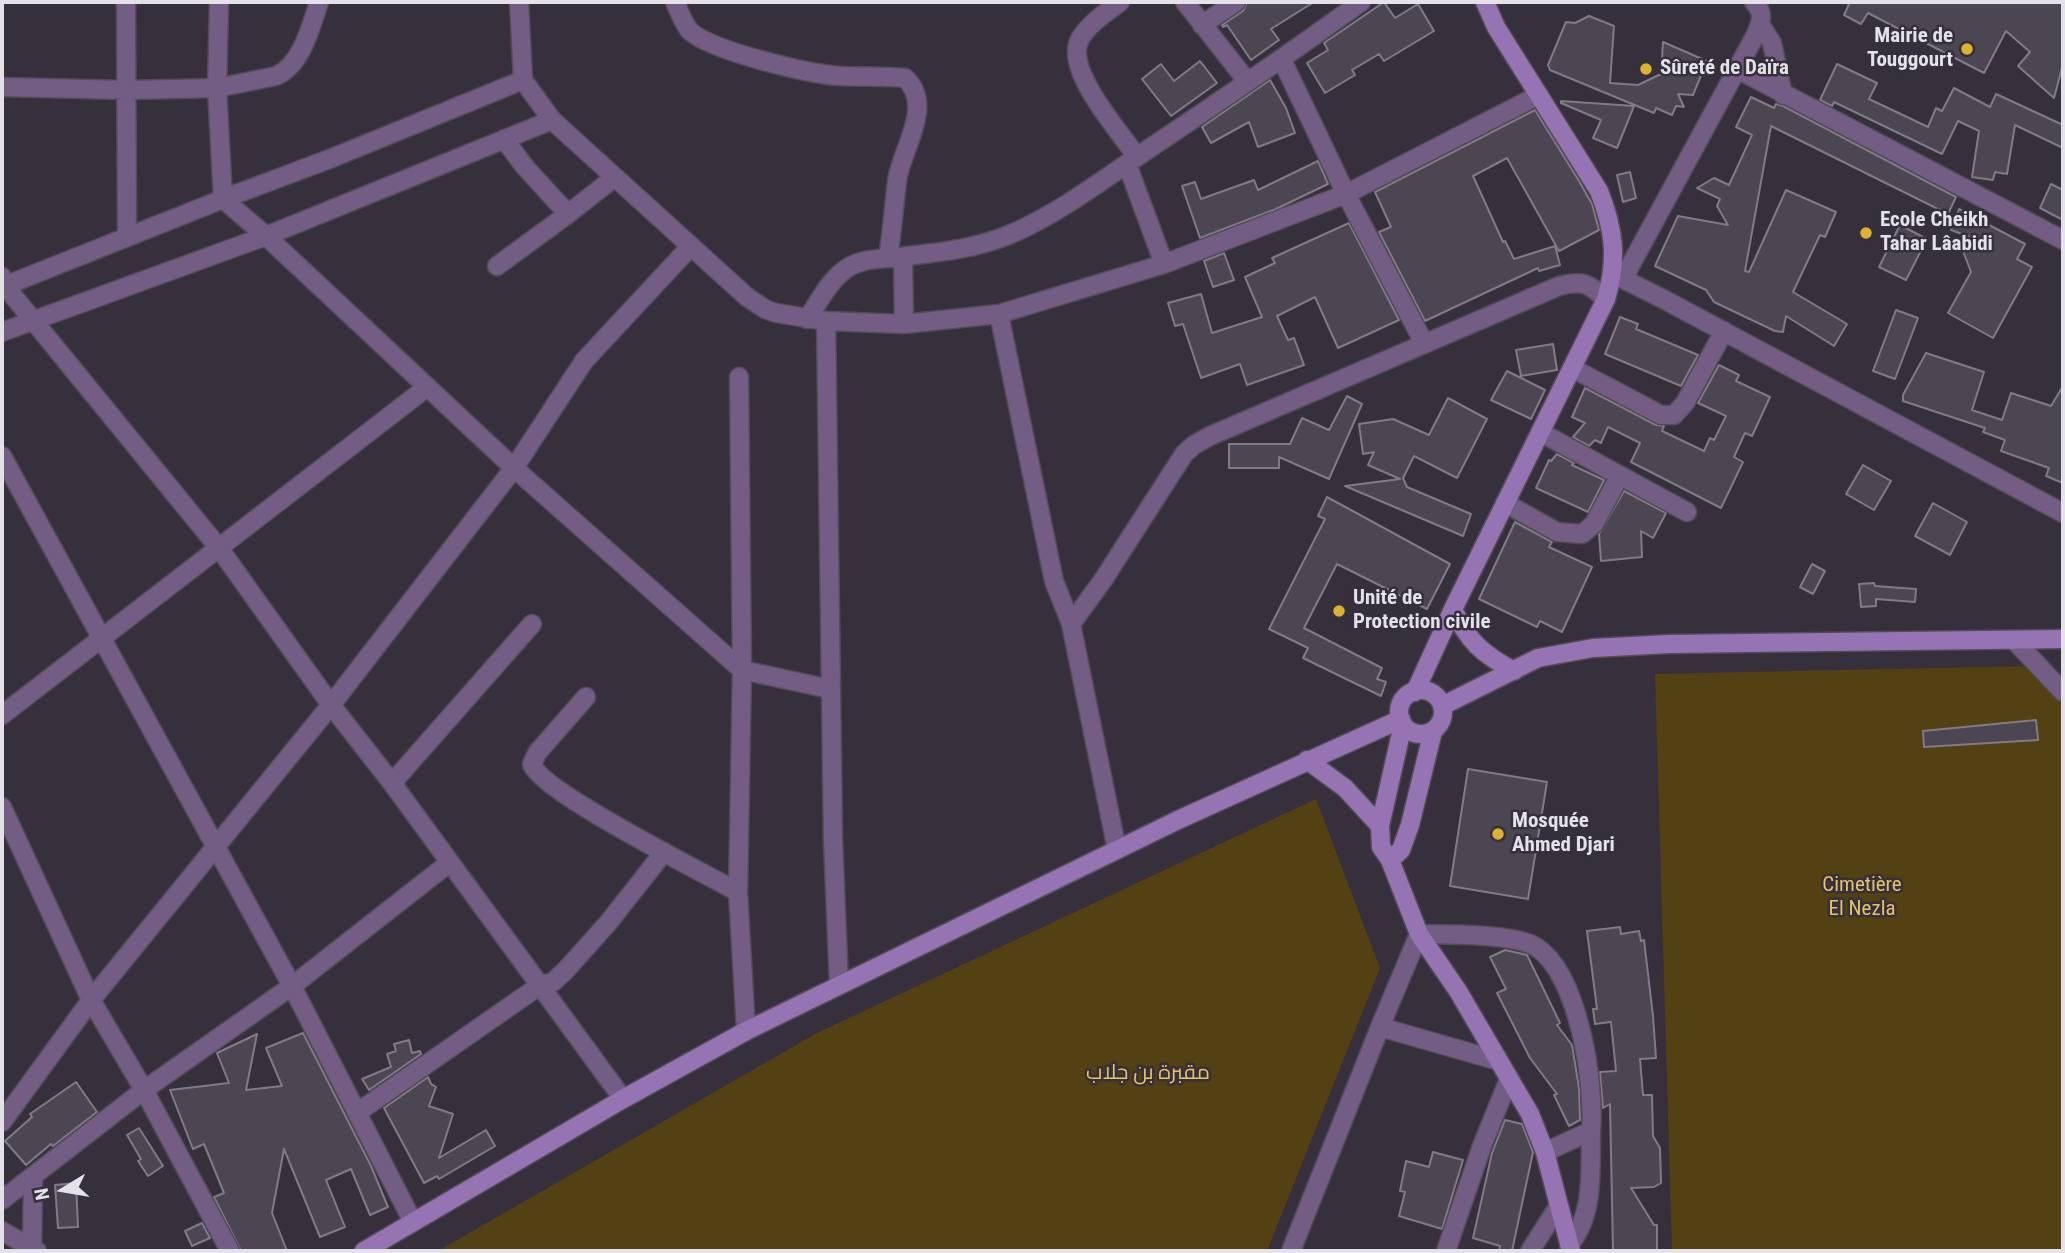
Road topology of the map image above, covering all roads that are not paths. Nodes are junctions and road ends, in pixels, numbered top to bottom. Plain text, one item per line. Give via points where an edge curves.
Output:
1 (126, 2) edge
2 (219, 2) edge
3 (319, 2) edge
4 (519, 2) edge
5 (675, 2) edge
6 (1120, 2) edge
7 (1185, 2) edge
8 (1236, 2) edge
9 (1361, 2) edge
10 (1485, 2) edge
11 (1754, 2) edge
12 (1760, 24) junction
13 (1202, 26) junction
14 (1282, 60) junction
15 (1737, 69) junction
16 (523, 80) junction
17 (1247, 81) junction
18 (2, 88) edge
19 (217, 88) junction
20 (128, 90) junction
21 (1539, 95) junction
22 (1783, 95) junction
23 (552, 120) junction
24 (504, 139) junction
25 (1132, 160) junction
26 (615, 177) junction
27 (1346, 194) junction
28 (223, 199) junction
29 (568, 214) junction
30 (266, 236) junction
31 (127, 237) junction
32 (2063, 240) edge
33 (691, 246) junction
34 (896, 258) junction
35 (1164, 264) junction
36 (497, 266) dead end
37 (1618, 277) junction
38 (3, 283) edge
39 (1606, 299) junction
40 (999, 314) junction
41 (34, 319) junction
42 (807, 319) junction
43 (826, 321) junction
44 (904, 324) junction
45 (1724, 331) junction
46 (2, 332) edge
47 (1424, 343) junction
48 (1572, 368) junction
49 (739, 377) dead end
50 (426, 387) junction
51 (1540, 432) junction
52 (2, 456) edge
53 (514, 468) junction
54 (1619, 477) junction
55 (1505, 503) junction
56 (1687, 512) dead end
57 (2063, 513) edge
58 (219, 548) junction
59 (1452, 609) junction
60 (532, 624) dead end
61 (1071, 624) junction
62 (101, 639) junction
63 (2063, 639) edge
64 (2014, 640) junction
65 (742, 670) junction
66 (1514, 671) junction
67 (830, 689) junction
68 (1415, 692) junction
69 (2063, 692) edge
70 (586, 697) dead end
71 (331, 705) junction
72 (1442, 706) junction
73 (2, 715) edge
74 (1402, 722) junction
75 (1433, 731) junction
76 (1307, 760) junction
77 (392, 783) junction
78 (2, 807) edge
79 (1380, 826) junction
80 (217, 848) junction
81 (1117, 850) junction
82 (664, 852) junction
83 (1391, 860) junction
84 (449, 863) junction
85 (738, 891) junction
86 (1419, 934) junction
87 (839, 985) junction
88 (292, 986) junction
89 (539, 986) junction
90 (91, 1000) junction
91 (1380, 1027) junction
92 (746, 1031) junction
93 (1499, 1061) junction
94 (1509, 1079) junction
95 (144, 1090) junction
96 (623, 1099) junction
97 (358, 1112) junction
98 (2, 1122) edge
99 (1591, 1131) junction
100 (1545, 1152) junction
101 (33, 1178) junction
102 (2, 1200) edge
103 (1558, 1207) junction
104 (413, 1222) junction
105 (2, 1231) edge
106 (1570, 1248) edge
107 (35, 1249) edge
108 (230, 1251) edge
109 (364, 1251) edge
110 (1291, 1251) edge
111 (1446, 1251) edge
112 (1530, 1251) edge

1 - 20 street
2 - 19 street
3 - 19 street via 286,72
4 - 16 street
5 - 34 street via 690,30 728,50 838,76 905,78 911,83 917,107 898,178
6 - 25 street via 1080,38 1076,60
7 - 13 street
8 - 13 street
9 - 14 street
10 - 21 main road
11 - 12 street via 1760,9
12 - 15 street
12 - 22 street via 1772,43
13 - 17 street
14 - 17 street
14 - 27 street
15 - 22 street
15 - 37 street
16 - 23 street
16 - 28 street
17 - 25 street
18 - 20 street
19 - 20 street
19 - 28 street
20 - 31 street
21 - 27 street
21 - 37 main road via 1599,191
22 - 32 street
23 - 24 street
23 - 26 street
24 - 29 street
24 - 30 street
25 - 34 street via 1012,233 970,247
25 - 35 street
26 - 29 street
26 - 33 street
27 - 35 street
27 - 47 street
28 - 30 street
28 - 31 street
29 - 36 street
30 - 41 street
30 - 50 street
31 - 38 street
33 - 42 street via 758,305
33 - 53 street via 584,361
34 - 42 street via 872,259 843,271
34 - 44 street
35 - 40 street
37 - 39 main road
37 - 45 street
38 - 41 street
39 - 47 street via 1589,284 1570,284
39 - 48 main road
40 - 44 street
40 - 61 street via 1054,581
41 - 46 street
41 - 58 street
42 - 43 street
43 - 44 street
43 - 67 street
45 - 48 street via 1674,415 1661,415
45 - 57 street
47 - 61 street via 1194,445
48 - 51 main road
49 - 65 street
50 - 53 street
50 - 58 street
51 - 54 street
51 - 55 main road
52 - 62 street
53 - 65 street
53 - 71 street
54 - 55 street via 1594,524 1582,534 1558,532
54 - 56 street
55 - 59 main road
58 - 62 street
58 - 71 street
59 - 66 main road via 1476,646
59 - 68 main road
60 - 77 street
61 - 81 street
62 - 73 street
62 - 80 street
63 - 64 main road
64 - 66 main road via 1620,646 1538,658
64 - 69 street
65 - 67 street
65 - 85 street
66 - 72 main road
67 - 87 street
68 - 72 main road via 1434,694
68 - 74 main road via 1401,705
70 - 82 street via 537,753 533,768 571,799
71 - 77 street
71 - 80 street
72 - 75 main road via 1442,720
74 - 75 main road via 1413,733
74 - 76 main road
74 - 79 main road
75 - 83 main road via 1409,825 1401,849
76 - 79 main road via 1345,788
76 - 81 main road
77 - 84 street
78 - 90 street
79 - 83 main road via 1381,847
80 - 88 street
80 - 90 street
81 - 87 main road
82 - 85 street
82 - 89 street via 565,971 553,982
83 - 86 main road
84 - 88 street
84 - 89 street
85 - 92 street
86 - 91 street
86 - 93 main road
86 - 99 street via 1518,940 1548,957 1571,999 1587,1056
87 - 92 main road
88 - 95 street
88 - 97 street
89 - 96 street
89 - 97 street
90 - 95 street
90 - 98 street
91 - 93 street
91 - 110 street
92 - 96 main road
93 - 94 main road
94 - 100 main road
94 - 111 street
95 - 101 street
95 - 108 street
96 - 104 main road
97 - 104 street
99 - 100 street
99 - 106 street via 1584,1224
100 - 103 main road
101 - 102 street
101 - 107 street
103 - 106 main road
103 - 112 street
104 - 109 main road
105 - 107 street

